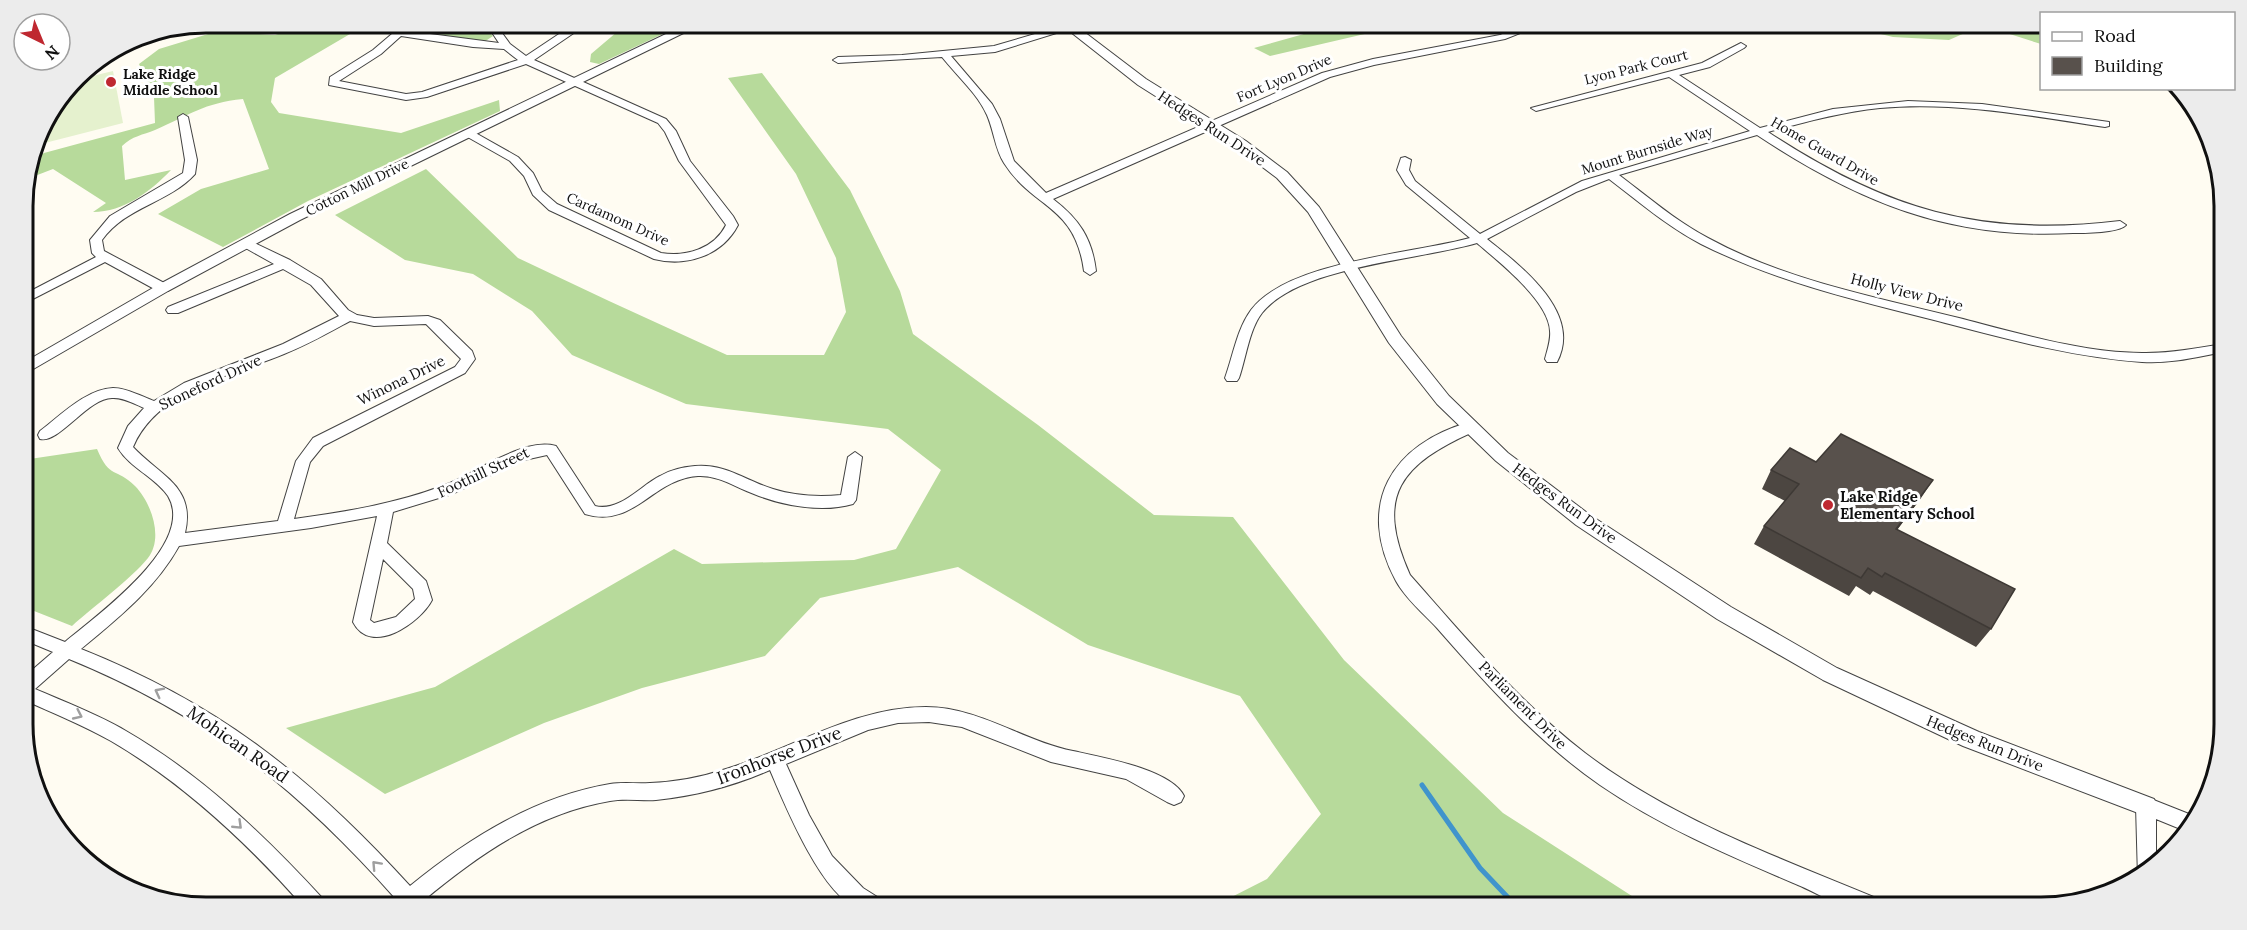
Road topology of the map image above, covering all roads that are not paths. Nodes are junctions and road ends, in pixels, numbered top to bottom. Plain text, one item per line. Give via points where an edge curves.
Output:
1 (400, 33) joint
2 (497, 33) edge
3 (568, 33) edge
4 (678, 33) edge
5 (1043, 33) edge
6 (1078, 33) edge
7 (1508, 33) edge
8 (507, 46) junction
9 (1741, 46) dead end
10 (945, 55) junction
11 (527, 60) junction
12 (838, 60) dead end
13 (1671, 74) junction
14 (577, 81) junction
15 (1536, 108) dead end
16 (183, 117) dead end
17 (2105, 124) dead end
18 (1211, 126) junction
19 (1762, 131) junction
20 (468, 134) junction
21 (1405, 160) dead end
22 (1610, 174) junction
23 (1047, 197) junction
24 (2120, 225) dead end
25 (1478, 239) junction
26 (246, 243) junction
27 (105, 257) junction
28 (286, 263) junction
29 (1350, 268) junction
30 (1090, 271) dead end
31 (163, 288) junction
32 (33, 295) edge
33 (173, 310) dead end
34 (348, 316) junction
35 (2214, 350) edge
36 (1552, 358) dead end
37 (33, 364) edge
38 (1232, 378) dead end
39 (154, 406) junction
40 (1470, 427) junction
41 (45, 435) dead end
42 (855, 457) dead end
43 (386, 509) junction
44 (285, 525) junction
45 (173, 541) junction
46 (378, 544) junction
47 (33, 636) edge
48 (68, 650) junction
49 (33, 679) edge
50 (33, 696) edge
51 (774, 758) junction
52 (1174, 795) dead end
53 (2146, 806) junction
54 (2184, 821) edge
55 (2146, 861) edge
56 (308, 897) edge
57 (400, 897) edge
58 (417, 897) edge
59 (857, 897) edge
60 (1851, 897) edge

1 - 8 street
1 - 11 street via 333,83 413,97
2 - 8 street, Cardamom Drive
3 - 11 street
4 - 14 street, Cotton Mill Drive
5 - 10 street via 995,49
6 - 18 street, Hedges Run Drive via 1142,82
7 - 18 street, Fort Lyon Drive via 1349,68
8 - 11 street, Cardamom Drive
9 - 13 street, Lyon Park Court via 1706,65
10 - 12 street
10 - 23 street via 991,113 1001,147 1013,168
11 - 14 street, Cardamom Drive
13 - 15 street, Lyon Park Court
13 - 19 street, Home Guard Drive
14 - 20 street, Cotton Mill Drive
14 - 20 street, Cardamom Drive via 652,115 670,129 684,160 732,225 726,237 710,249 692,255 658,256 553,207 537,193 529,175 514,159
16 - 27 street via 191,160 189,174 108,224 95,248
17 - 19 street, Mount Burnside Way via 1980,107 1907,104 1827,113
18 - 23 street, Fort Lyon Drive
18 - 29 street, Hedges Run Drive via 1260,157 1299,192
19 - 22 street, Mount Burnside Way
19 - 24 street, Home Guard Drive via 1849,185 1927,215 2024,231
20 - 26 street, Cotton Mill Drive
21 - 25 street via 1403,170 1410,183
22 - 25 street, Mount Burnside Way
22 - 35 street, Holly View Drive via 1704,241 1772,272 1836,291 2082,351 2145,358
23 - 30 street via 1081,232 1087,244
25 - 29 street, Mount Burnside Way via 1438,252
25 - 36 street via 1520,275 1550,310 1557,331
26 - 28 street
26 - 31 street, Cotton Mill Drive
27 - 31 street
27 - 32 street
28 - 33 street
28 - 34 street via 316,282
29 - 38 street, Mount Burnside Way via 1300,280 1265,301 1256,313
29 - 40 street, Hedges Run Drive via 1425,379
31 - 37 street, Cotton Mill Drive
34 - 39 street, Stoneford Drive
34 - 44 street, Winona Drive via 374,322 428,320 468,359 460,370 318,442 303,461
39 - 41 street via 108,393
39 - 45 street, Stoneford Drive via 133,427 125,448 137,463 173,491 180,514
40 - 53 street, Hedges Run Drive via 1519,471 1583,519 1767,639 1909,712
40 - 60 street, Parliament Drive via 1415,456 1400,470 1389,490 1385,531 1393,561 1403,579 1544,730 1607,779 1690,827
42 - 43 street, Foothill Street via 848,500 820,503 787,499 731,475 696,471 666,479 624,506 605,513 590,510 551,450 535,448 453,488
43 - 44 street, Foothill Street
43 - 46 street
44 - 45 street, Foothill Street
45 - 48 street, Stoneford Drive via 149,579 128,602
46 - 46 street via 361,622 371,630 388,628 412,615 424,600 420,586
47 - 48 street, Mohican Road
48 - 49 street, Stoneford Drive
57 -> 48 street, Mohican Road via 282,772 179,702
50 -> 56 street via 120,737 185,781 233,820
51 - 52 street, Ironhorse Drive via 875,719 941,716 992,729 1049,754 1126,771
51 - 58 street, Ironhorse Drive via 726,777 684,787 615,792 550,808 492,837 455,862
51 - 59 street via 799,814 834,873
53 - 54 street, Hedges Run Drive
53 - 55 street

